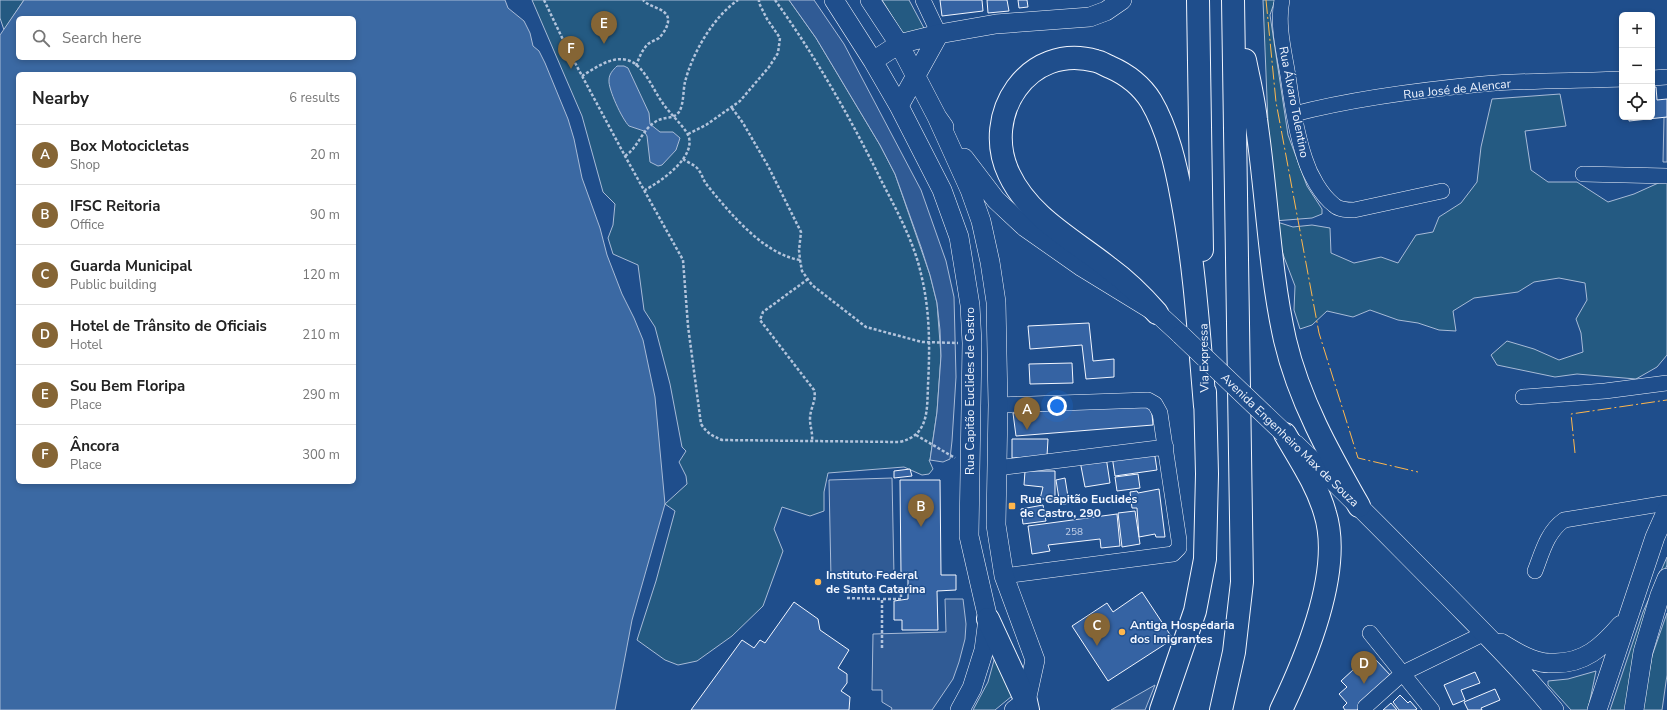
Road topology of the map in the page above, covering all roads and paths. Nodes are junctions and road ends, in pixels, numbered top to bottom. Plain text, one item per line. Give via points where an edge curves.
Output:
1 (545, 0) edge
2 (642, 0) edge
3 (738, 0) edge
4 (759, 0) edge
5 (775, 0) edge
6 (834, 0) edge
7 (870, 0) edge
8 (923, 0) edge
9 (1122, 0) edge
10 (1198, 0) edge
11 (1282, 0) edge
12 (1234, 3) edge
13 (939, 34) junction
14 (899, 44) junction
15 (873, 61) junction
16 (636, 66) junction
17 (916, 75) junction
18 (582, 76) junction
19 (1655, 78) edge
20 (1667, 78) edge
21 (1619, 79) edge
22 (899, 106) junction
23 (732, 108) junction
24 (1294, 114) junction
25 (674, 117) junction
26 (937, 117) junction
27 (688, 134) junction
28 (625, 156) junction
29 (683, 159) junction
30 (1583, 174) dead end
31 (1667, 176) edge
32 (645, 190) junction
33 (1442, 191) dead end
34 (800, 260) junction
35 (808, 279) junction
36 (1157, 313) junction
37 (964, 343) dead end
38 (930, 344) junction
39 (1667, 383) edge
40 (1523, 397) dead end
41 (998, 405) junction
42 (1205, 406) junction
43 (1284, 434) junction
44 (916, 435) junction
45 (812, 442) junction
46 (1166, 447) junction
47 (960, 460) dead end
48 (997, 468) junction
49 (1667, 503) edge
50 (1359, 506) junction
51 (1667, 510) edge
52 (1535, 572) dead end
53 (1004, 576) junction
54 (1667, 578) edge
55 (908, 592) dead end
56 (847, 598) dead end
57 (882, 599) junction
58 (988, 619) junction
59 (1626, 620) junction
60 (1370, 633) dead end
61 (1485, 633) junction
62 (882, 648) dead end
63 (1403, 673) junction
64 (1022, 707) edge
65 (1365, 707) dead end
66 (960, 710) edge
67 (1161, 710) edge
68 (1221, 710) edge
69 (1281, 710) edge
70 (1432, 710) edge
71 (1554, 710) edge
72 (1596, 710) edge
73 (1634, 710) edge

1 - 18 path
2 - 16 path via 664,12 669,20 662,35 649,44
3 - 25 path via 725,11 693,56 680,109
4 - 23 path via 767,19 780,38 780,48 769,68
5 - 38 path via 825,77 901,220 921,271
6 - 15 main road
7 - 14 main road, Avenida Engenheiro Max de Souza
8 - 13 street
9 - 13 main road via 1106,11 1090,17 996,24
10 - 42 highway, Via Expressa
11 - 24 street, Rua Álvaro Tolentino via 1279,23
12 - 50 highway via 1256,119 1278,299 1286,341 1307,406
12 - 68 highway via 1242,582 1234,652
13 - 14 main road
13 - 17 main road
14 - 15 main road
14 - 17 main road, Avenida Engenheiro Max de Souza
15 - 22 main road, Rua Capitão Euclides de Castro
16 - 18 path via 631,61 620,59 608,62
16 - 25 path via 643,72 661,102
17 - 22 main road
17 - 26 main road, Avenida Engenheiro Max de Souza
18 - 28 path
19 - 20 street
21 - 24 street, Rua José de Alencar via 1484,84 1358,100
22 - 58 main road, Rua Capitão Euclides de Castro via 942,190 959,237 970,305 972,343 969,536
23 - 27 path
23 - 34 path via 768,166 801,232
24 - 33 street, Rua Álvaro Tolentino via 1305,161 1319,187 1335,207 1354,210
25 - 27 path
25 - 28 path via 662,118 653,123 643,133 634,149
26 - 36 main road, Avenida Engenheiro Max de Souza via 973,170 1009,213 1054,249
26 - 41 main road via 970,190 981,221 990,262 996,302
27 - 29 path via 689,145
28 - 32 path
29 - 32 path via 669,174
29 - 34 path via 698,168 706,183 740,222 772,251 790,259
30 - 31 street
32 - 45 path via 683,260 688,326 701,424 711,435 722,440
34 - 35 path via 802,271
35 - 38 path via 838,307 866,327
35 - 45 path via 763,312 760,320 814,390 816,395 810,418
36 - 42 highway via 1115,272 1039,215 1022,196 1010,176 1002,158 1002,119 1008,100 1020,82 1043,66 1072,58 1096,61 1110,67 1137,83 1160,119 1173,159 1189,236
36 - 43 main road, Avenida Engenheiro Max de Souza, bridge
37 - 38 path
38 - 44 path via 927,408 924,423
39 - 40 street
41 - 46 street via 1148,400 1155,404 1160,412
41 - 48 main road
42 - 67 highway, Via Expressa via 1205,559 1195,612
43 - 50 main road, Avenida Engenheiro Max de Souza
43 - 69 highway via 1317,490 1326,514 1329,563 1323,601 1314,632
44 - 45 path via 899,442
44 - 47 path
46 - 48 street
46 - 53 street via 1179,540 1178,548 1173,554
48 - 53 main road via 996,525
49 - 52 street via 1564,520 1556,525 1548,538
50 - 61 main road, Avenida Engenheiro Max de Souza
51 - 59 main road via 1654,537
53 - 64 main road via 1035,660
54 - 73 main road via 1643,652
55 - 57 path via 901,592 901,599
56 - 57 path
57 - 62 path
58 - 64 highway
58 - 66 main road, Rua Capitão Euclides de Castro via 984,650 972,688
59 - 61 main road via 1605,643 1589,655 1565,663 1541,662 1519,654
59 - 72 main road
60 - 63 street
61 - 63 street
61 - 71 main road, Avenida Engenheiro Max de Souza
63 - 65 street
63 - 70 street

